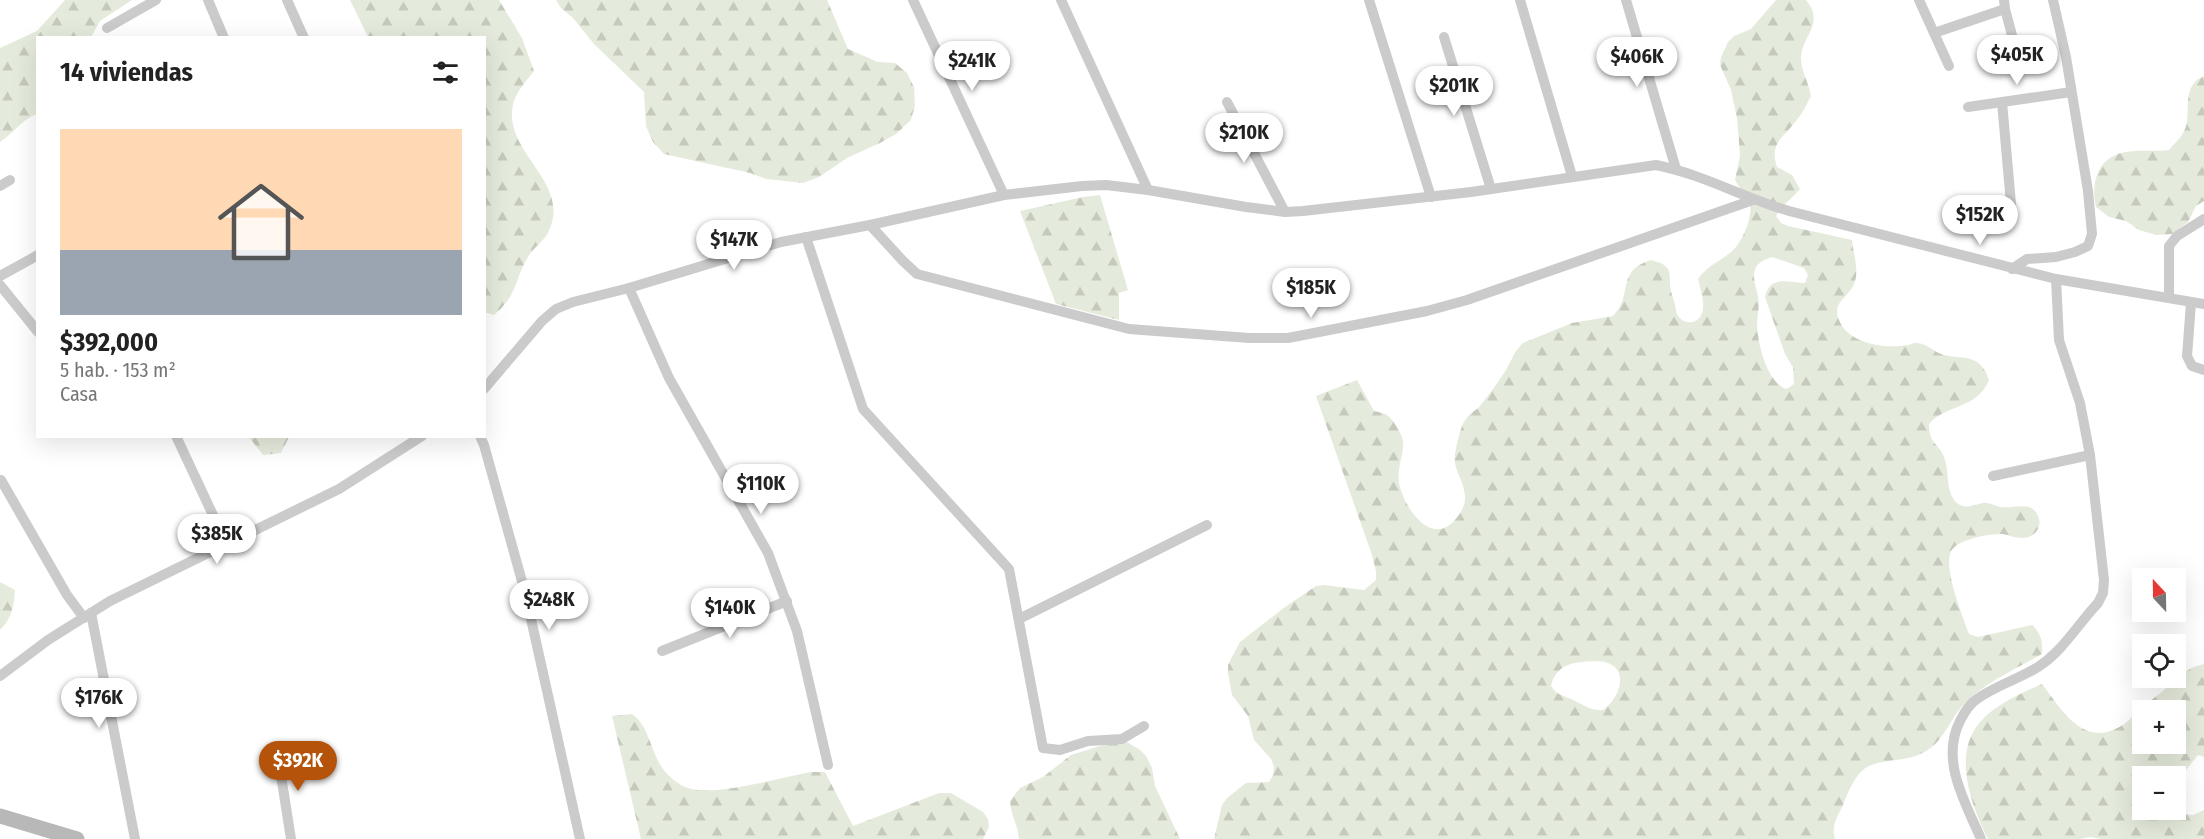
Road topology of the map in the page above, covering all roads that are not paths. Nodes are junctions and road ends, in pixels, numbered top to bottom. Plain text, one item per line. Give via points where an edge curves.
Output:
1 (156, 0) edge
2 (208, 0) edge
3 (287, 0) edge
4 (913, 0) edge
5 (1061, 0) edge
6 (1370, 0) edge
7 (1520, 0) edge
8 (1626, 0) edge
9 (1919, 0) edge
10 (2052, 0) edge
11 (2005, 4) edge
12 (107, 28) dead end
13 (1934, 33) junction
14 (223, 36) edge
15 (303, 36) edge
16 (1444, 37) dead end
17 (2013, 39) dead end
18 (1949, 66) dead end
19 (2071, 92) junction
20 (1227, 102) dead end
21 (2002, 102) junction
22 (1968, 107) dead end
23 (1676, 169) junction
24 (1572, 176) junction
25 (1491, 189) junction
26 (1148, 190) junction
27 (1004, 195) junction
28 (1431, 197) junction
29 (1753, 200) junction
30 (1285, 212) junction
31 (2012, 214) dead end
32 (2204, 219) edge
33 (870, 225) junction
34 (806, 237) junction
35 (36, 256) edge
36 (2012, 268) junction
37 (0, 276) edge
38 (2056, 279) junction
39 (0, 285) edge
40 (629, 288) junction
41 (2169, 298) junction
42 (2191, 303) junction
43 (2204, 304) edge
44 (36, 330) edge
45 (2204, 370) edge
46 (486, 387) edge
47 (177, 438) edge
48 (419, 438) edge
49 (481, 438) edge
50 (2090, 455) junction
51 (1994, 476) dead end
52 (1, 480) edge
53 (1208, 525) dead end
54 (227, 545) junction
55 (787, 601) junction
56 (88, 615) junction
57 (1019, 619) junction
58 (662, 651) dead end
59 (0, 676) edge
60 (1144, 726) dead end
61 (277, 750) dead end
62 (828, 765) dead end
63 (0, 816) edge
64 (77, 839) edge
65 (135, 839) edge
66 (291, 839) edge
67 (580, 839) edge
68 (1981, 839) edge

1 - 12 street
2 - 14 street
3 - 15 street
4 - 27 street
5 - 26 street
6 - 28 street
7 - 24 street
8 - 23 street
9 - 13 street
10 - 19 street
11 - 13 street
11 - 17 street
13 - 18 street
16 - 25 street
19 - 21 street
19 - 36 street via 2088,191 2092,234 2088,246 2056,257 2027,259
20 - 30 street
21 - 22 street
21 - 31 street
23 - 24 street via 1656,165
23 - 29 street
24 - 25 street
25 - 28 street
26 - 27 street via 1106,185
26 - 30 street
27 - 33 street
28 - 30 street
29 - 33 street via 1467,300 1288,338 1129,329 994,295 917,274
29 - 36 street
32 - 41 street via 2169,246
33 - 34 street
34 - 40 street
34 - 57 street via 862,409 1009,569
35 - 37 street
36 - 38 street
38 - 41 street
38 - 50 street via 2059,340 2080,403
39 - 44 street
40 - 46 street via 556,309
40 - 55 street via 669,378 768,553
41 - 42 street
42 - 43 street
42 - 45 street via 2187,356 2192,366
47 - 54 street
48 - 54 street via 339,489
49 - 67 street via 525,592
50 - 51 street
50 - 68 street via 2103,593 2051,657 1975,699 1957,726 1952,745 1953,767
52 - 56 street via 67,595
53 - 57 street
54 - 56 street
55 - 58 street
55 - 62 street
56 - 59 street
56 - 65 street
57 - 60 street via 1043,748 1060,750 1088,741 1122,739
61 - 66 street
63 - 64 street

